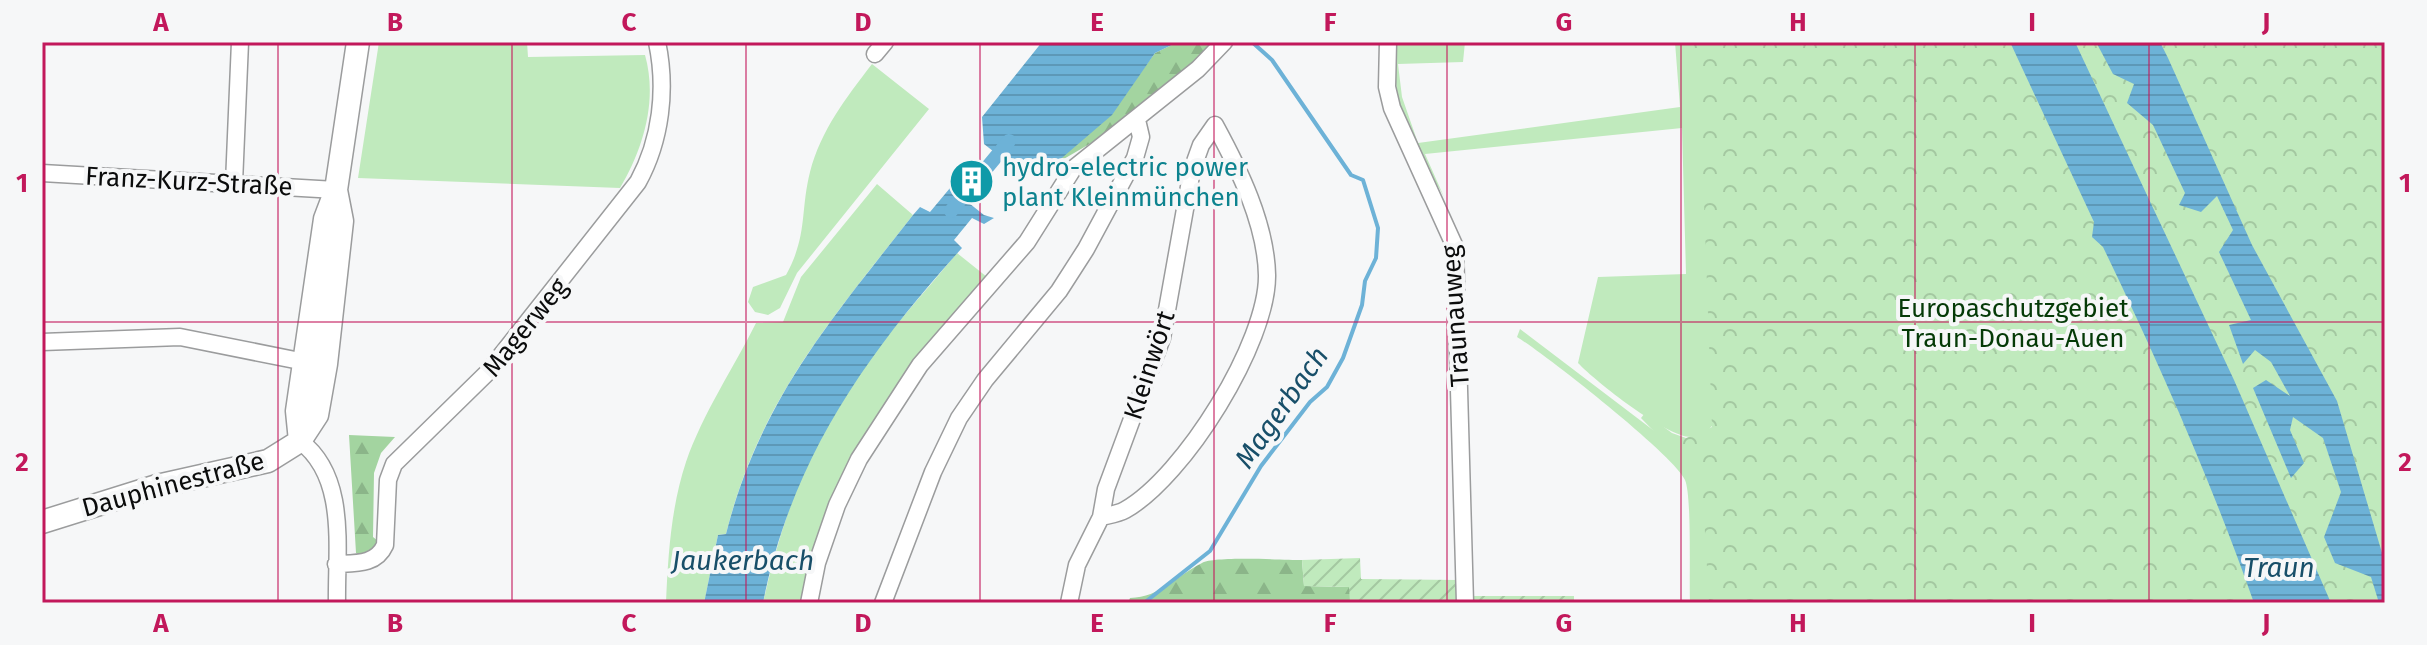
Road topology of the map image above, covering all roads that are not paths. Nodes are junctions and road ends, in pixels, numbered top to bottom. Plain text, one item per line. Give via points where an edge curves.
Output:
1 (240, 42) edge
2 (358, 42) edge
3 (657, 42) edge
4 (1224, 42) edge
5 (1388, 42) edge
6 (1137, 120) junction
7 (42, 173) edge
8 (234, 183) junction
9 (336, 190) junction
10 (42, 342) edge
11 (305, 362) junction
12 (300, 441) junction
13 (1101, 517) junction
14 (42, 522) edge
15 (336, 564) junction
16 (337, 603) edge
17 (809, 603) edge
18 (883, 603) edge
19 (1069, 603) edge
20 (1465, 603) edge

1 - 8 street
2 - 9 main road
3 - 15 street, Magerweg via 661,111 638,182 488,372 394,464 382,553 365,562
4 - 6 street
5 - 20 street, Traunauweg via 1392,108 1455,247
6 - 17 street via 1073,169 1027,242 904,387 837,505
6 - 18 street via 1141,137 1135,158 1086,249 1055,297 959,418
7 - 8 street, Franz-Kurz-Straße
8 - 9 street, Franz-Kurz-Straße
9 - 11 main road via 325,219
9 - 12 main road via 342,221 326,364 317,415
10 - 11 street via 180,337
11 - 12 main road via 297,411
12 - 14 main road, Dauphinestraße via 268,461 145,489
12 - 15 street via 322,460 332,485
13 - 13 street, Kleinwört via 1106,489 1162,338 1192,170 1215,125 1263,239 1262,316 1226,397 1196,437 1140,498 1125,510
13 - 19 street, Kleinwört via 1077,565
15 - 16 street

